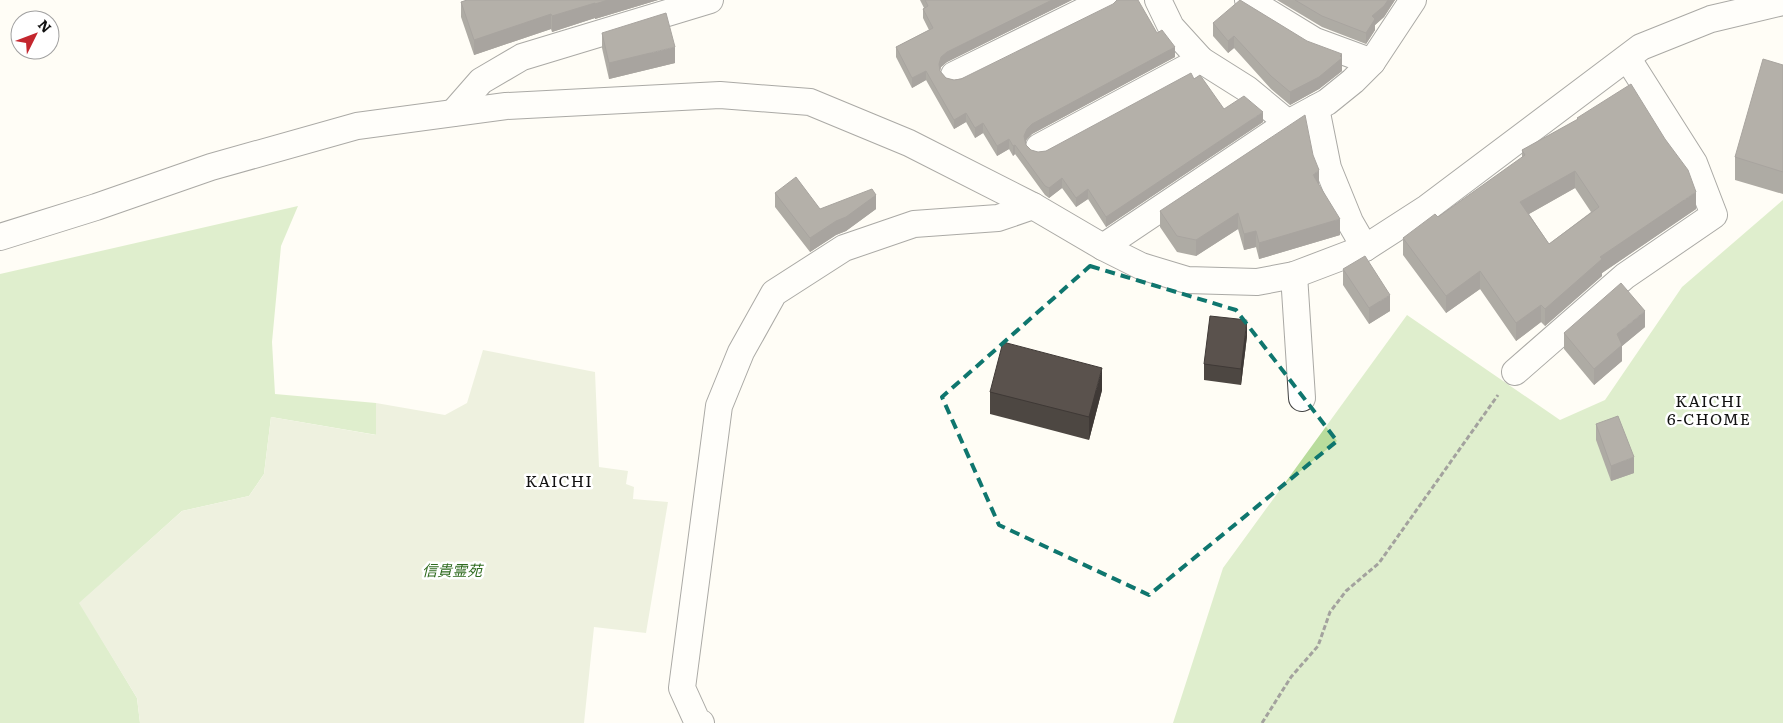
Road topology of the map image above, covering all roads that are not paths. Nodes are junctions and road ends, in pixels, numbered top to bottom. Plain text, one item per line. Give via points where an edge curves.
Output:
1 (710, 0) edge
2 (1106, 0) edge
3 (1158, 0) edge
4 (1248, 0) edge
5 (1413, 0) edge
6 (1783, 2) edge
7 (1628, 58) junction
8 (1201, 60) junction
9 (1372, 62) junction
10 (954, 75) dead end
11 (1316, 108) junction
12 (453, 113) junction
13 (1288, 123) junction
14 (1039, 147) dead end
15 (1033, 206) junction
16 (0, 237) edge
17 (1102, 247) junction
18 (1365, 248) junction
19 (1294, 275) junction
20 (1515, 372) road end
21 (1302, 398) dead end
22 (701, 723) edge

1 - 12 street via 522,57 481,81
2 - 10 street
3 - 8 street via 1171,27
4 - 9 street via 1315,41
5 - 9 street
6 - 7 street via 1711,19 1642,47
7 - 18 street via 1426,208
7 - 20 street via 1694,163 1714,215 1625,276
8 - 13 street via 1247,88
8 - 14 street
9 - 11 street via 1353,81
11 - 13 street
11 - 18 street via 1328,168 1350,222
12 - 15 street via 506,106 720,95 810,102 909,143
12 - 16 street via 357,126 211,167 96,208
13 - 17 street
15 - 17 street
15 - 22 street via 998,218 914,224 844,248 774,293 741,352 720,406 682,688
17 - 19 street via 1141,266 1187,280 1257,282
18 - 19 street
19 - 21 street

